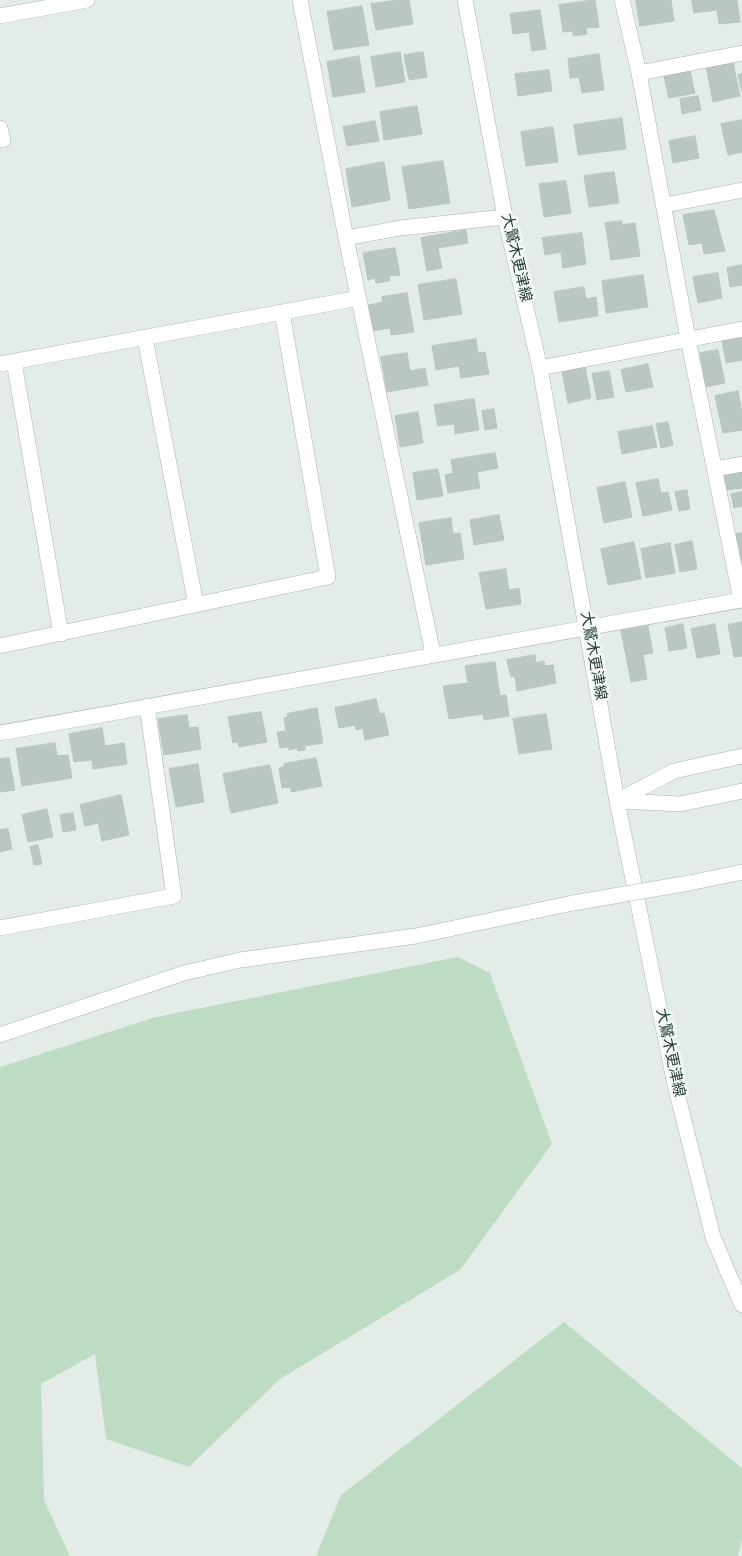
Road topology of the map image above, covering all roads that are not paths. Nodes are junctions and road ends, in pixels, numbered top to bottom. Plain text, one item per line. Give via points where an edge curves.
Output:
1 (87, 0) edge
2 (300, 0) edge
3 (465, 0) edge
4 (622, 0) edge
5 (0, 16) edge
6 (742, 53) edge
7 (639, 73) junction
8 (742, 190) edge
9 (665, 206) junction
10 (505, 217) junction
11 (346, 238) junction
12 (359, 298) junction
13 (282, 312) junction
14 (742, 329) edge
15 (145, 338) junction
16 (688, 339) junction
17 (7, 363) edge
18 (540, 368) junction
19 (742, 464) edge
20 (715, 469) junction
21 (742, 600) edge
22 (196, 605) junction
23 (588, 628) junction
24 (61, 634) junction
25 (0, 646) edge
26 (434, 654) junction
27 (147, 706) junction
28 (1, 729) edge
29 (742, 756) edge
30 (742, 791) edge
31 (617, 801) junction
32 (742, 872) edge
33 (0, 928) edge
34 (0, 1035) edge
35 (742, 1305) edge

1 - 5 street
2 - 11 street
3 - 10 street, 大鷲木更津線
4 - 7 street
6 - 7 street
7 - 9 street
8 - 9 street
9 - 16 street
10 - 11 street via 400,228
10 - 18 street, 大鷲木更津線
11 - 12 street
12 - 13 street
12 - 26 street
13 - 15 street
13 - 22 street via 328,577
14 - 16 street
15 - 17 street
15 - 22 street
16 - 18 street
16 - 20 street
17 - 24 street
18 - 23 street, 大鷲木更津線
19 - 20 street
20 - 21 street
21 - 23 street
22 - 24 street
23 - 26 street
23 - 31 street, 大鷲木更津線
24 - 25 street
26 - 27 street
27 - 28 street
27 - 33 street via 174,896
29 - 31 street via 674,771
30 - 31 street via 680,804
31 - 35 street, 大鷲木更津線 via 675,1086 710,1227
32 - 34 street, bridge via 416,936 240,960 184,973

